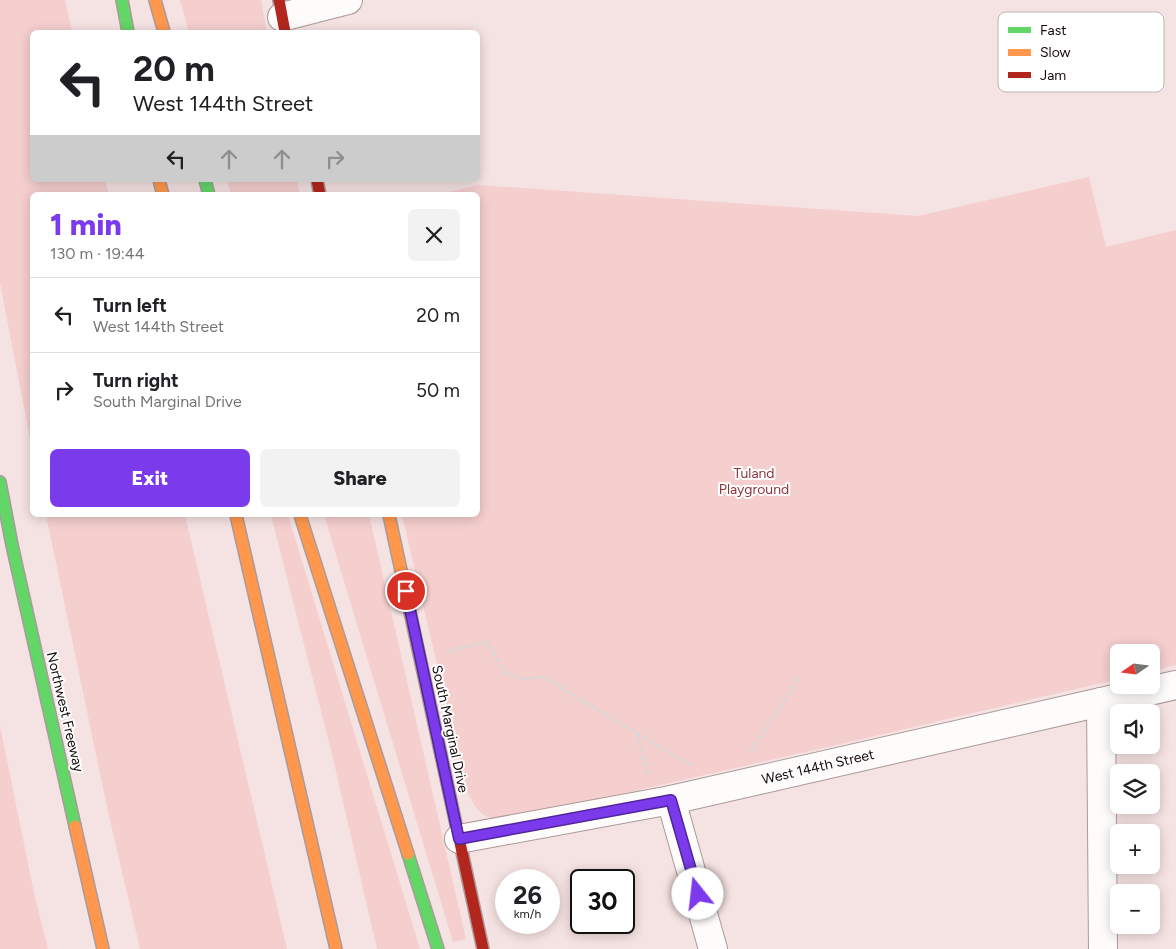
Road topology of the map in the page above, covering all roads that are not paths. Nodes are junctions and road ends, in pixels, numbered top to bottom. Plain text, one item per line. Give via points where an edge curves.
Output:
1 (122, 0) edge
2 (155, 0) edge
3 (348, 0) edge
4 (282, 16) edge
5 (128, 30) edge
6 (163, 30) edge
7 (0, 482) edge
8 (236, 517) edge
9 (301, 517) edge
10 (389, 517) edge
11 (1176, 685) edge
12 (1101, 702) junction
13 (671, 800) junction
14 (459, 839) junction
15 (103, 949) edge
16 (336, 949) edge
17 (438, 949) edge
18 (483, 949) edge
19 (713, 949) edge
20 (1103, 949) edge

1 - 5 main road
2 - 6 main road
3 - 4 street
7 - 15 main road, Northwest Freeway
8 - 16 main road
9 - 17 main road
10 - 14 main road, South Marginal Drive
11 - 12 street, West 144th Street
12 - 13 street, West 144th Street
12 - 20 street
13 - 14 street, West 144th Street
13 - 19 street
14 - 18 main road, South Marginal Drive

